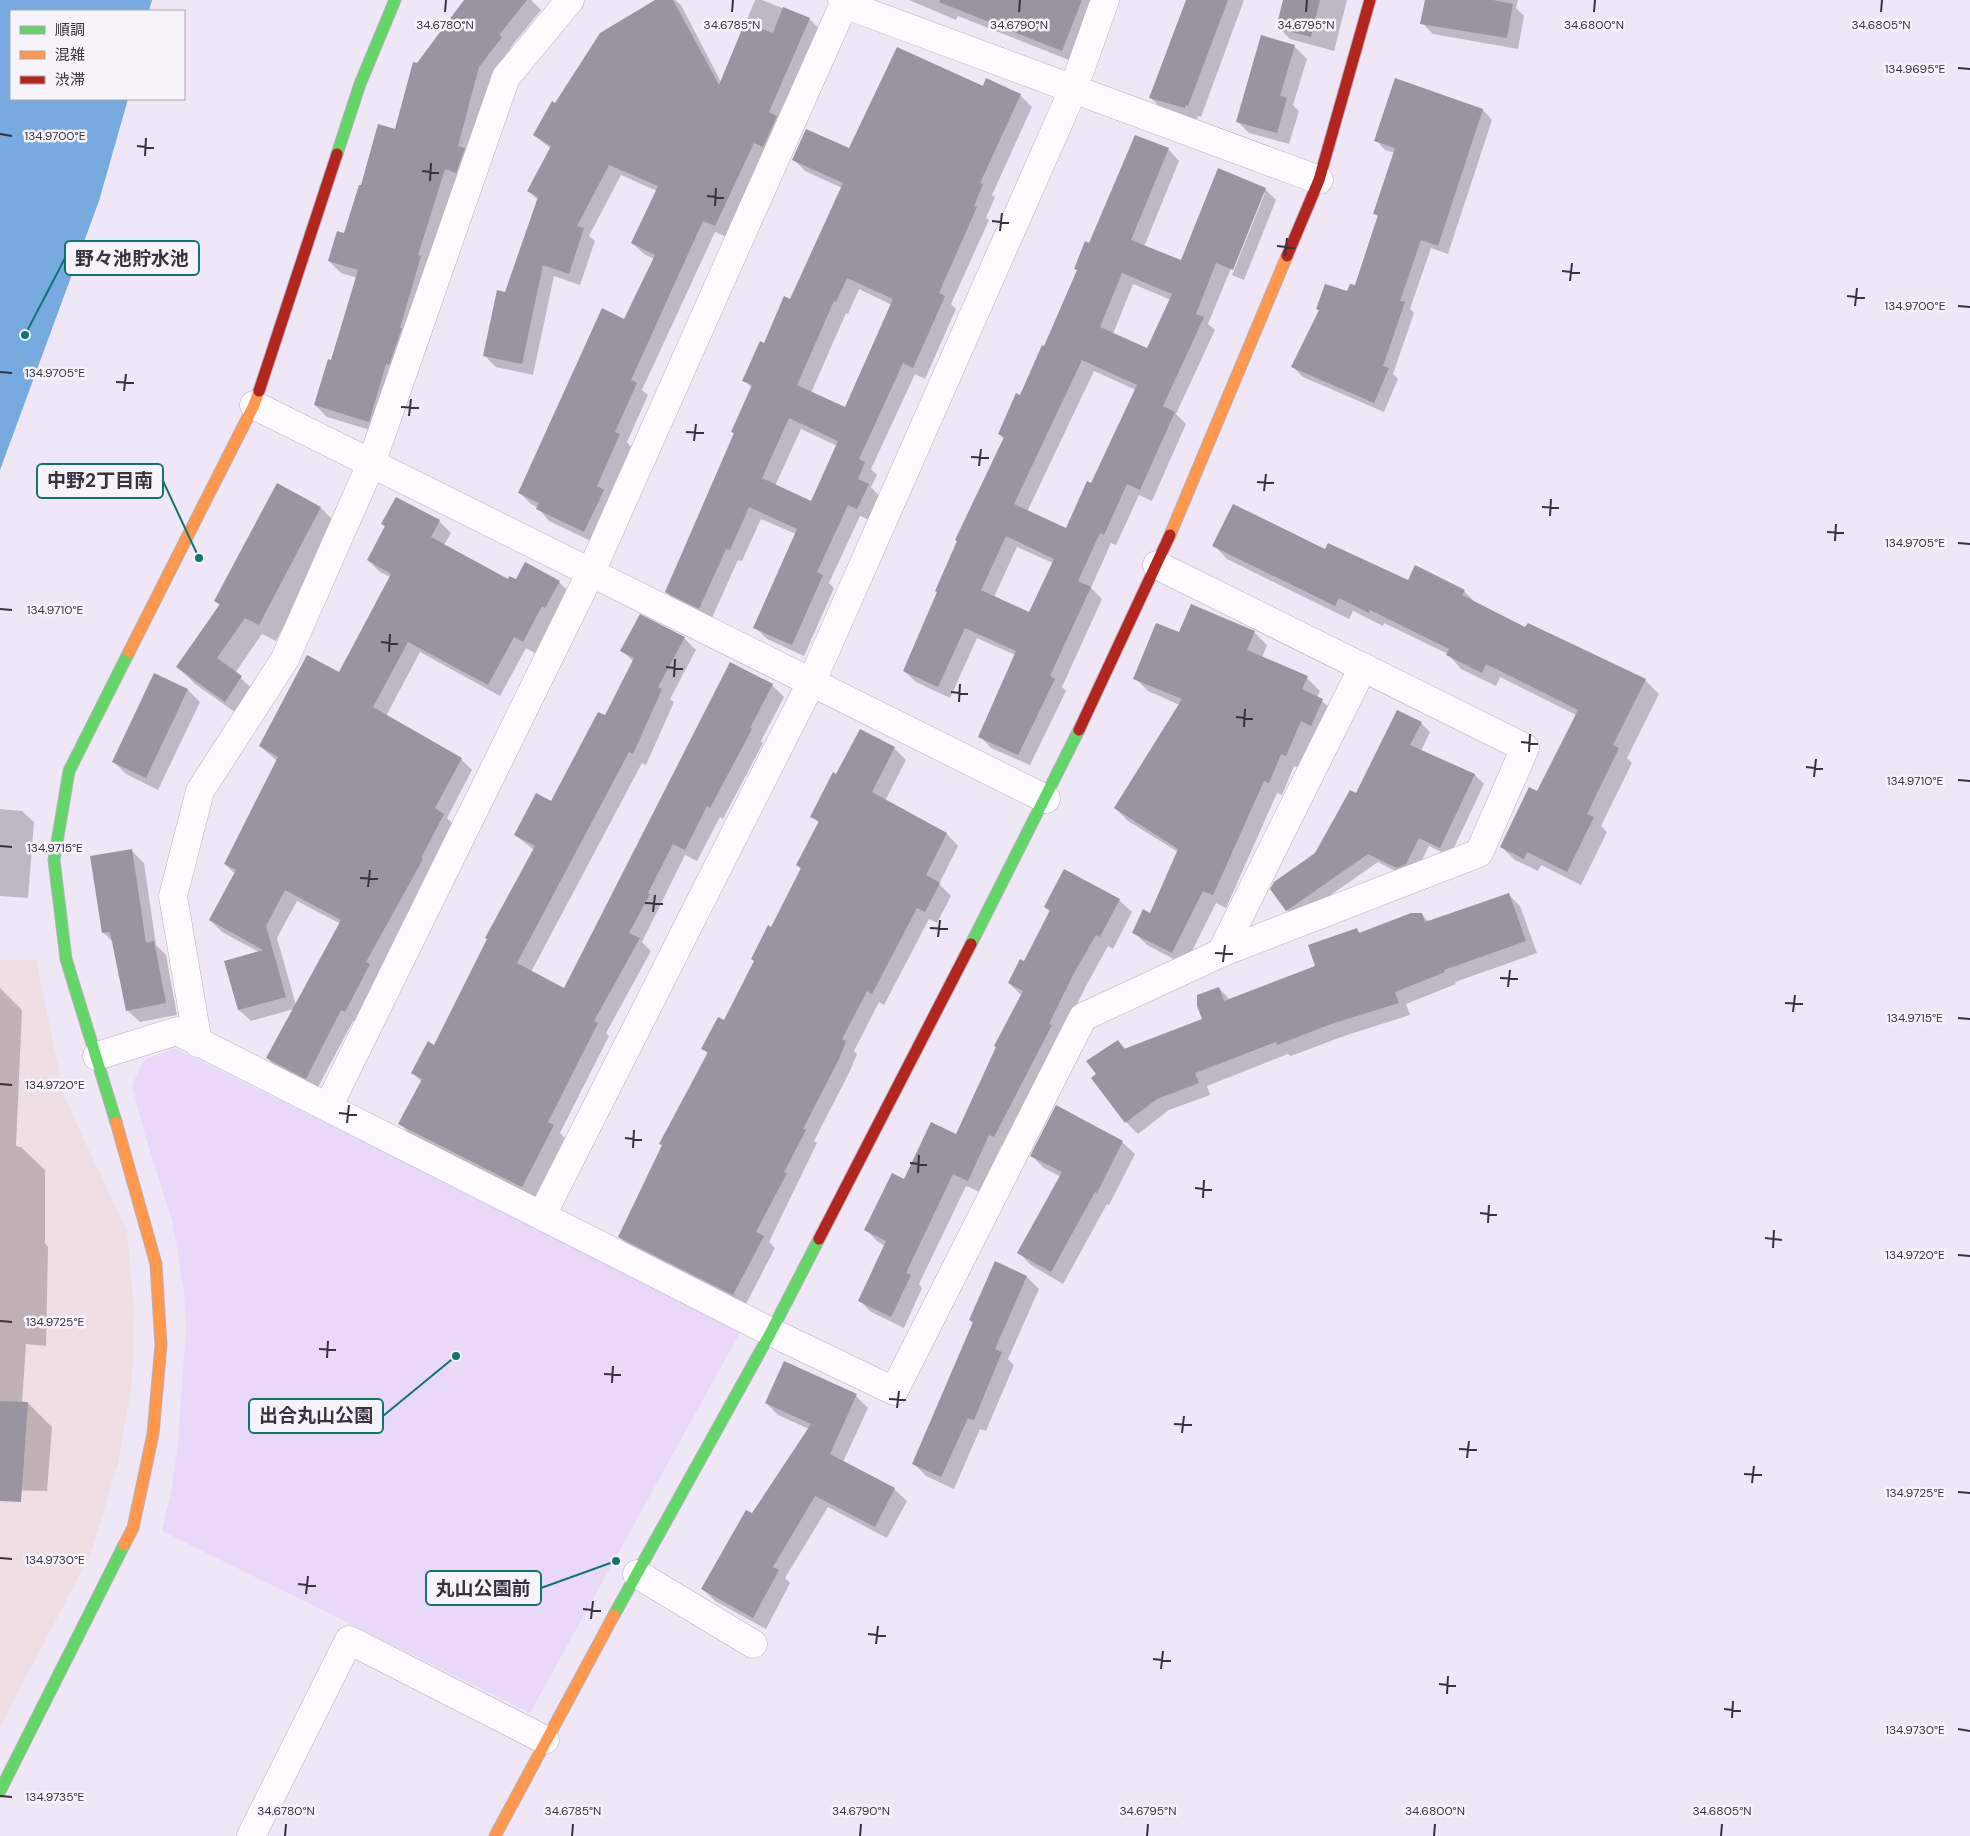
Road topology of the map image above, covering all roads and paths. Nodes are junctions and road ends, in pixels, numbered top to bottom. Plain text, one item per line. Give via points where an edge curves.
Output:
1 (395, 0) edge
2 (570, 0) edge
3 (1105, 0) edge
4 (1370, 0) edge
5 (843, 2) edge
6 (1073, 90) junction
7 (1319, 180) junction
8 (254, 405) junction
9 (371, 464) junction
10 (1157, 566) junction
11 (591, 572) junction
12 (1363, 668) junction
13 (812, 681) junction
14 (1046, 799) junction
15 (1221, 953) junction
16 (198, 1043) junction
17 (97, 1056) junction
18 (328, 1107) junction
19 (542, 1214) junction
20 (772, 1332) junction
21 (637, 1574) junction
22 (753, 1644) dead end
23 (544, 1740) junction
24 (0, 1791) edge
25 (251, 1836) edge
26 (495, 1836) edge

1 - 8 street via 360,84
2 - 9 street via 506,77
3 - 6 street
4 - 7 street
5 - 6 street
5 - 11 street
6 - 7 street
6 - 13 street
7 - 10 street
8 - 9 street
8 - 17 street via 69,771 54,860 66,959
9 - 11 street
9 - 16 street via 285,659 200,791 173,896
10 - 12 street
10 - 14 street
11 - 13 street
11 - 18 street
12 - 15 street
12 - 15 street via 1525,748 1479,853
13 - 14 street
13 - 19 street
14 - 20 street
15 - 20 street via 1084,1017 894,1391
16 - 17 street via 177,1031
16 - 18 street
17 - 24 street via 156,1264 161,1344 153,1434 133,1528
18 - 19 street
19 - 20 street
20 - 21 street
21 - 22 street
21 - 23 street
23 - 25 street via 349,1640
23 - 26 street

